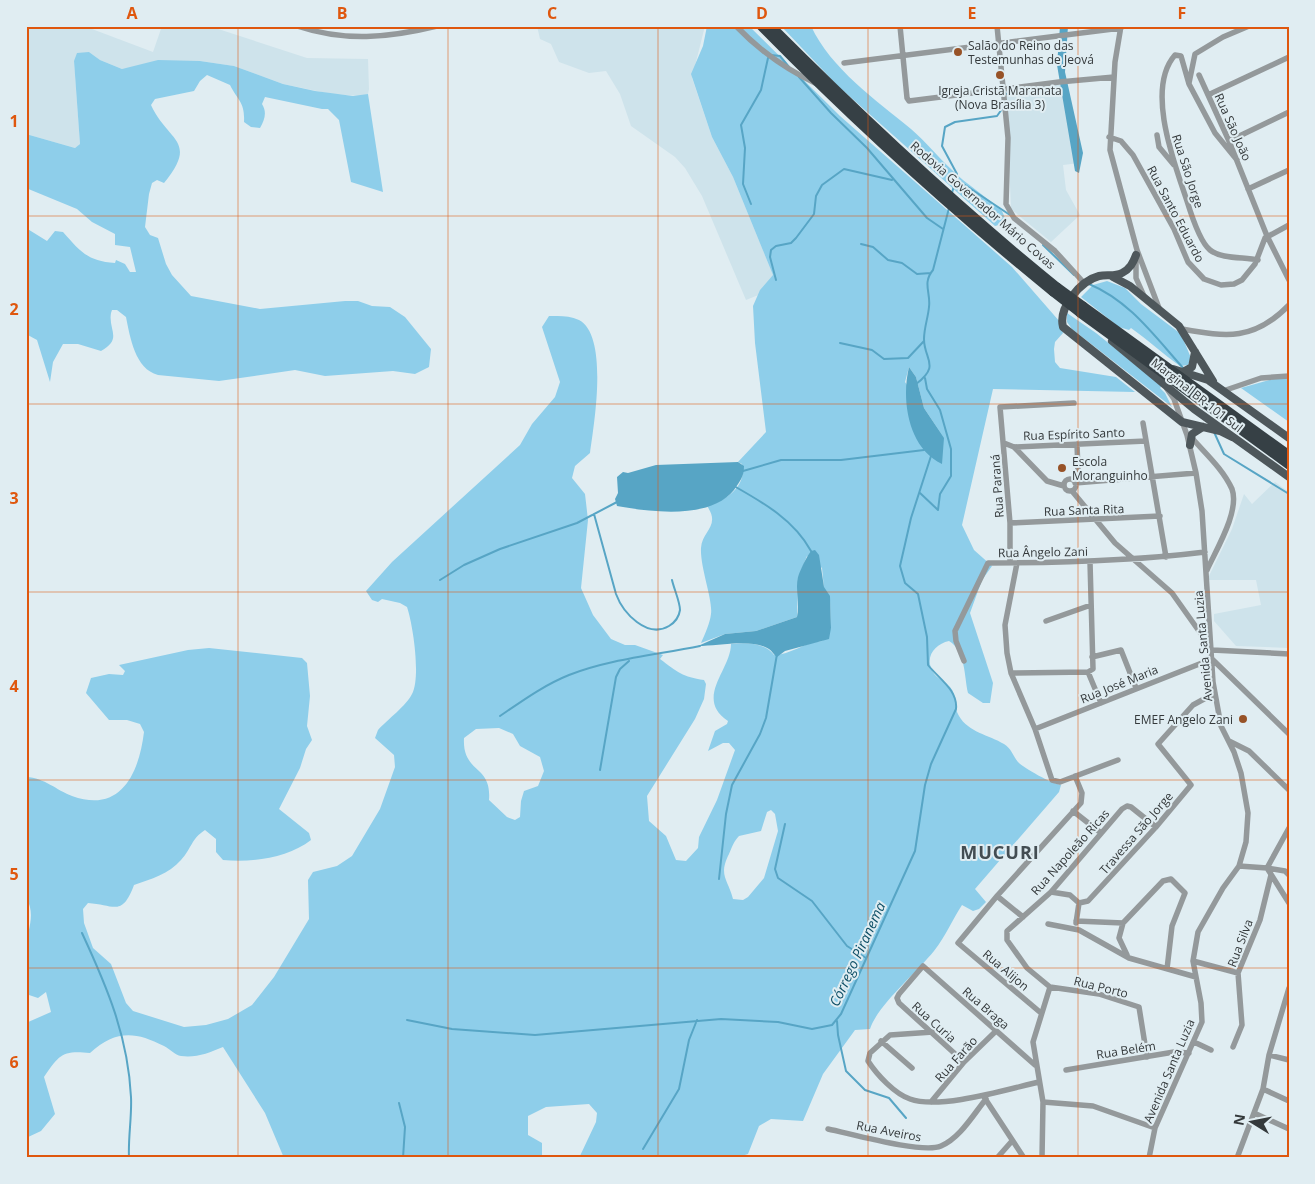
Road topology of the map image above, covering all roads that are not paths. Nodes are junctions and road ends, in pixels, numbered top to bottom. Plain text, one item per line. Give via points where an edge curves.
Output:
1 (297, 26) edge
2 (437, 26) edge
3 (736, 26) edge
4 (761, 26) edge
5 (771, 26) edge
6 (777, 26) edge
7 (900, 26) edge
8 (997, 26) edge
9 (1249, 26) edge
10 (1121, 27) edge
11 (788, 43) junction
12 (1000, 43) junction
13 (903, 55) junction
14 (1289, 57) edge
15 (844, 63) dead end
16 (1198, 75) dead end
17 (1114, 77) junction
18 (1189, 84) junction
19 (818, 85) junction
20 (1003, 89) junction
21 (1208, 95) junction
22 (1289, 112) edge
23 (1157, 134) dead end
24 (1109, 138) junction
25 (1229, 141) junction
26 (1237, 160) junction
27 (1175, 166) junction
28 (1289, 170) edge
29 (1248, 188) junction
30 (1289, 225) edge
31 (1267, 236) junction
32 (1136, 253) junction
33 (1258, 260) junction
34 (1111, 276) junction
35 (1289, 280) edge
36 (1085, 284) junction
37 (1055, 289) junction
38 (1146, 299) junction
39 (1289, 304) edge
40 (1081, 310) junction
41 (1163, 313) junction
42 (1096, 326) junction
43 (1182, 329) junction
44 (1128, 339) junction
45 (1195, 350) junction
46 (1183, 372) junction
47 (1289, 376) edge
48 (1159, 380) junction
49 (1220, 389) junction
50 (1074, 403) dead end
51 (1182, 422) junction
52 (1143, 423) dead end
53 (1205, 427) junction
54 (1191, 437) junction
55 (1232, 437) junction
56 (1289, 438) edge
57 (1146, 441) junction
58 (1004, 443) junction
59 (1077, 444) junction
60 (1190, 446) junction
61 (1014, 447) junction
62 (1289, 455) edge
63 (1289, 465) edge
64 (1196, 473) junction
65 (1152, 477) junction
66 (1289, 477) edge
67 (1074, 481) junction
68 (1064, 486) junction
69 (1072, 491) junction
70 (1160, 516) junction
71 (1097, 521) junction
72 (1010, 523) junction
73 (1205, 552) junction
74 (1132, 557) junction
75 (1166, 557) junction
76 (1090, 562) junction
77 (1010, 563) junction
78 (1017, 563) junction
79 (1207, 572) junction
80 (1090, 604) junction
81 (1046, 621) dead end
82 (1212, 650) junction
83 (1289, 654) edge
84 (1092, 657) junction
85 (1212, 659) junction
86 (964, 661) dead end
87 (1088, 672) junction
88 (1011, 674) junction
89 (1136, 688) junction
90 (1215, 693) junction
91 (1101, 703) junction
92 (1035, 729) junction
93 (1289, 734) edge
94 (1228, 740) junction
95 (1118, 760) dead end
96 (1075, 776) junction
97 (1289, 790) edge
98 (1073, 811) junction
99 (1156, 827) junction
100 (1289, 828) edge
101 (1101, 833) junction
102 (1239, 866) junction
103 (1266, 868) junction
104 (1289, 874) edge
105 (1271, 875) junction
106 (1051, 892) junction
107 (997, 896) junction
108 (1079, 903) junction
109 (1289, 903) edge
110 (1022, 917) junction
111 (1076, 921) junction
112 (1123, 923) junction
113 (1048, 924) dead end
114 (1079, 930) junction
115 (1129, 958) junction
116 (1193, 962) junction
117 (923, 966) joint
118 (1168, 969) junction
119 (1238, 973) junction
120 (1196, 977) junction
121 (1050, 987) junction
122 (1289, 988) edge
123 (1041, 1013) junction
124 (996, 1031) junction
125 (933, 1032) junction
126 (881, 1041) junction
127 (1194, 1042) junction
128 (1233, 1047) dead end
129 (1212, 1050) dead end
130 (1189, 1053) junction
131 (1269, 1055) junction
132 (1147, 1057) junction
133 (1289, 1060) edge
134 (964, 1062) junction
135 (1036, 1065) junction
136 (912, 1068) dead end
137 (1066, 1070) dead end
138 (1039, 1082) junction
139 (1263, 1089) junction
140 (984, 1097) junction
141 (1289, 1101) edge
142 (931, 1102) junction
143 (1043, 1102) junction
144 (1254, 1113) junction
145 (1155, 1128) junction
146 (828, 1129) dead end
147 (1289, 1129) edge
148 (1012, 1141) junction
149 (997, 1158) edge
150 (1024, 1158) edge
151 (1042, 1158) edge
152 (1149, 1158) edge
153 (1237, 1158) edge

1 - 2 street via 330,35 367,38 395,36
3 - 19 street, Rodovia Governador Mário Covas via 771,58
4 - 19 highway, Rodovia Governador Mário Covas
5 - 11 highway, Rodovia Governador Mário Covas
6 - 11 street
7 - 13 street
8 - 12 street
9 - 18 street via 1196,54
10 - 12 street
10 - 17 street
11 - 37 highway, Rodovia Governador Mário Covas
12 - 13 street
12 - 20 street
13 - 15 street
13 - 20 street via 907,98 913,102
14 - 21 street
16 - 21 street, Rua São João
17 - 20 street
17 - 24 street
18 - 26 street, Rua São Jorge via 1214,133
18 - 27 street, Rua São Jorge via 1181,56 1177,54 1166,73 1163,91 1166,135
19 - 37 highway, Rodovia Governador Mário Covas via 1007,255
20 - 36 street via 1008,138 1006,204 1009,213 1055,251
21 - 25 street, Rua São João
22 - 25 street
23 - 27 street via 1159,147
24 - 32 street
24 - 33 street, Rua Santo Eduardo via 1121,141 1133,155 1174,228 1188,262 1204,279 1216,285 1234,284
25 - 26 street, Rua São João
26 - 29 street, Rua São João
27 - 33 street, Rua São Jorge via 1194,221 1208,248 1218,254
28 - 29 street
29 - 31 street, Rua São João
30 - 31 street
31 - 33 street, Rua Santo Eduardo
31 - 35 street, Rua São João
32 - 34 main road via 1128,269
32 - 38 street via 1136,278
32 - 41 street via 1154,300
34 - 36 main road via 1098,276
34 - 38 main road
36 - 51 main road via 1064,308 1063,327
37 - 40 highway, Rodovia Governador Mário Covas, bridge
38 - 41 main road
39 - 43 street via 1258,329 1246,334 1216,336
40 - 42 highway, Rodovia Governador Mário Covas
40 - 44 highway, Rodovia Governador Mário Covas
41 - 43 main road
42 - 48 main road, Marginal BR-101 Sul
42 - 63 highway, Rodovia Governador Mário Covas
43 - 45 main road
44 - 46 main road via 1173,369
44 - 62 highway, Rodovia Governador Mário Covas
45 - 46 main road via 1192,367
45 - 49 main road via 1202,366
46 - 49 main road via 1203,378
47 - 49 street via 1260,378
48 - 51 street, Avenida Santa Luzia via 1174,399
48 - 55 main road, Marginal BR-101 Sul
49 - 56 main road
50 - 58 street, Rua Paraná via 1000,407
51 - 53 main road
51 - 60 street, Avenida Santa Luzia
52 - 57 street
53 - 54 main road
53 - 55 main road
54 - 60 main road
54 - 79 street via 1224,477 1234,498 1231,517
55 - 66 main road, Marginal BR-101 Sul
57 - 59 street, Rua Espírito Santo
57 - 65 street
58 - 61 street, Rua Espírito Santo
58 - 72 street, Rua Paraná
59 - 61 street, Rua Espírito Santo
59 - 67 street via 1078,470
60 - 64 street, Avenida Santa Luzia
61 - 68 street via 1047,482
64 - 65 street
64 - 73 street, Avenida Santa Luzia
65 - 67 street
65 - 70 street
67 - 68 street via 1066,480
67 - 69 street via 1075,489
68 - 69 street
69 - 71 street
70 - 71 street, Rua Santa Rita
70 - 75 street
71 - 72 street, Rua Santa Rita
71 - 74 street
72 - 77 street, Rua Paraná
73 - 75 street, Rua Ângelo Zani
73 - 79 street, Avenida Santa Luzia
74 - 75 street, Rua Ângelo Zani
74 - 76 street, Rua Ângelo Zani
74 - 82 street via 1172,593
76 - 78 street, Rua Ângelo Zani
76 - 80 street
77 - 78 street, Rua Ângelo Zani
77 - 86 street, Rua Ângelo Zani via 988,563 968,602 955,632
78 - 88 street via 1005,625
79 - 82 street, Avenida Santa Luzia
80 - 81 street
80 - 84 street
82 - 83 street
82 - 85 street, Avenida Santa Luzia
84 - 87 street via 1093,669
84 - 89 street via 1121,650
85 - 89 street, Rua José Maria
85 - 90 street, Avenida Santa Luzia
85 - 93 street
87 - 88 street
87 - 91 street
88 - 92 street
89 - 91 street, Rua José Maria
90 - 94 street, Avenida Santa Luzia
90 - 99 street, Travessa São Jorge via 1193,705 1158,744 1190,785
91 - 92 street, Rua José Maria
92 - 96 street via 1052,780 1057,783
94 - 97 street via 1250,751
94 - 102 street, Avenida Santa Luzia via 1243,782 1248,813 1246,842
95 - 96 street
96 - 98 street via 1083,799
98 - 101 street
98 - 107 street
99 - 101 street, Rua Napoleão Ricas via 1126,806
99 - 108 street, Travessa São Jorge via 1091,899
100 - 103 street
101 - 106 street, Rua Napoleão Ricas
102 - 103 street
102 - 116 street, Avenida Santa Luzia via 1200,926
103 - 104 street
103 - 105 street
105 - 109 street
105 - 119 street, Rua Silva via 1260,920
106 - 108 street via 1070,895
106 - 110 street, Rua Napoleão Ricas
107 - 110 street
107 - 123 street, Rua Alijon via 958,943
108 - 111 street
110 - 121 street, Rua Napoleão Ricas via 1007,931 1006,940 1027,968
111 - 112 street
111 - 114 street
112 - 115 street via 1119,938
112 - 118 street via 1163,880 1171,880 1183,890 1185,898 1172,926
113 - 114 street
114 - 115 street
115 - 118 street
116 - 119 street
116 - 120 street, Avenida Santa Luzia
117 - 124 street, Rua Braga
117 - 125 street, Rua Curia via 897,998
118 - 120 street
119 - 128 street, Rua Silva via 1242,1025
120 - 127 street, Avenida Santa Luzia via 1202,1017
121 - 123 street
121 - 132 street, Rua Porto via 1099,994 1139,1007
122 - 131 street
123 - 135 street via 1033,1037
124 - 134 street, Rua Farão
124 - 135 street, Rua Braga
125 - 126 street via 890,1035
125 - 134 street, Rua Curia
126 - 136 street
126 - 142 street via 868,1059 888,1084 904,1096 919,1102
127 - 129 street
127 - 130 street, Avenida Santa Luzia
130 - 132 street, Rua Belém
130 - 145 street, Avenida Santa Luzia
131 - 133 street
131 - 139 street
132 - 137 street, Rua Belém
134 - 142 street, Rua Farão
135 - 138 street
138 - 140 street
138 - 143 street
139 - 141 street
139 - 144 street
140 - 142 street
140 - 146 street, Rua Aveiros via 957,1134 936,1148 917,1148
140 - 148 street
143 - 145 street via 1093,1106
143 - 151 street
144 - 147 street
144 - 153 street
145 - 152 street, Avenida Santa Luzia
148 - 149 street
148 - 150 street

